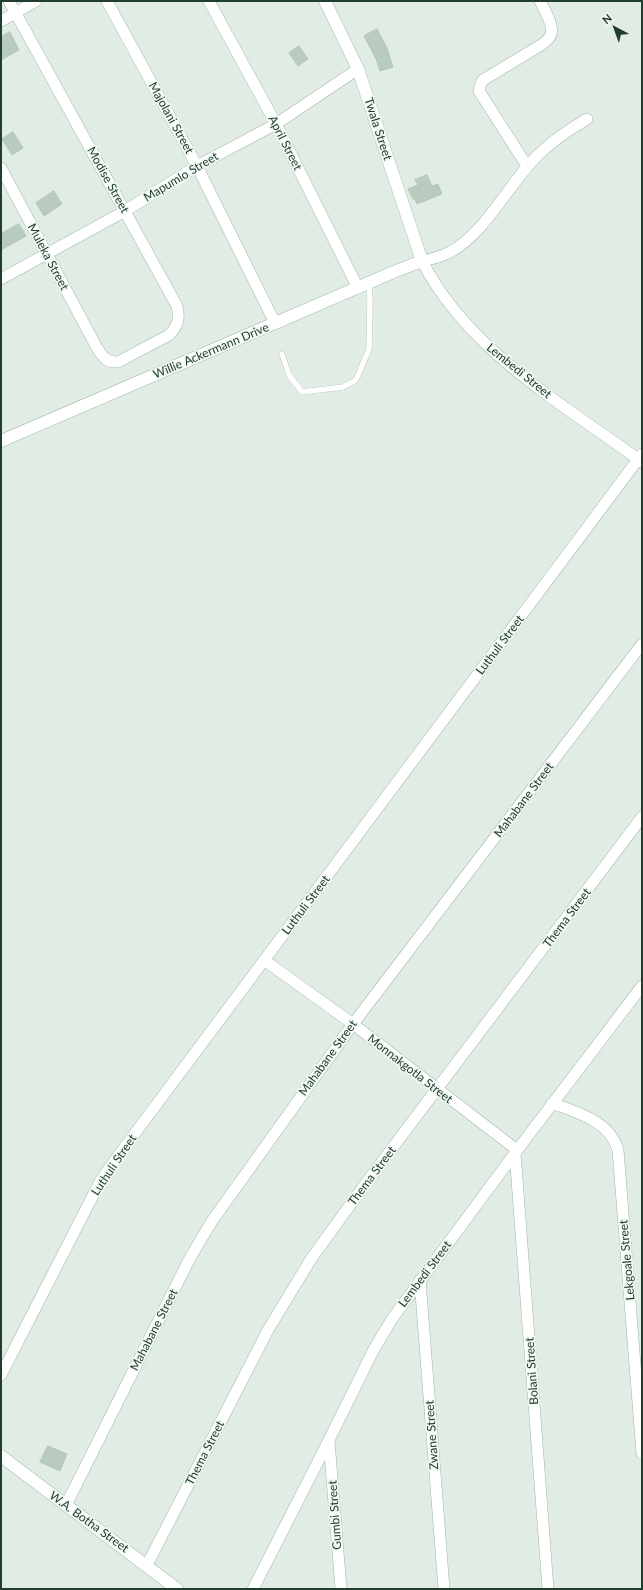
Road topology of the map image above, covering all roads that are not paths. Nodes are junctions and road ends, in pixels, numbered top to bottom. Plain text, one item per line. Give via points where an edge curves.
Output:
1 (9, 1) edge
2 (36, 1) edge
3 (107, 1) edge
4 (209, 1) edge
5 (325, 1) edge
6 (540, 1) edge
7 (15, 13) junction
8 (1, 21) edge
9 (358, 69) junction
10 (587, 119) dead end
11 (276, 124) junction
12 (197, 166) junction
13 (528, 166) junction
14 (1, 168) edge
15 (124, 211) junction
16 (47, 254) junction
17 (422, 261) junction
18 (1, 279) edge
19 (364, 285) junction
20 (275, 323) junction
21 (96, 346) joint
22 (282, 354) dead end
23 (1, 441) edge
24 (641, 458) edge
25 (642, 644) edge
26 (642, 817) edge
27 (264, 960) junction
28 (642, 986) edge
29 (353, 1024) junction
30 (438, 1090) junction
31 (552, 1103) junction
32 (516, 1151) junction
33 (420, 1280) junction
34 (1, 1375) edge
35 (329, 1440) junction
36 (642, 1453) edge
37 (1, 1456) edge
38 (66, 1505) junction
39 (147, 1565) junction
40 (177, 1589) edge
41 (253, 1589) edge
42 (340, 1589) edge
43 (444, 1589) edge
44 (548, 1589) edge

1 - 7 street, Modise Street
2 - 7 street
3 - 12 street, Majolani Street
4 - 11 street, April Street
5 - 9 street, Twala Street
6 - 13 street via 551,27 552,34 548,40 483,80 479,92
7 - 8 street
7 - 15 street, Modise Street
9 - 11 street, Mapumlo Street
9 - 17 street, Twala Street
10 - 13 street via 538,154
11 - 12 street, Mapumlo Street
11 - 19 street, April Street
12 - 15 street, Mapumlo Street
12 - 20 street, Majolani Street
13 - 17 street via 465,242 451,252
14 - 16 street, Muleka Street
15 - 16 street, Mapumlo Street
15 - 21 street, Modise Street via 177,306 177,326 169,335 118,362 111,363 106,360
16 - 18 street, Mapumlo Street
16 - 21 street, Muleka Street
17 - 19 street, Willie Ackermann Drive
17 - 24 street, Lembedi Street via 430,277 452,307 508,364 577,417
19 - 20 street, Willie Ackermann Drive
19 - 22 lane via 370,300 369,349 356,380 343,386 302,392 289,375
20 - 23 street, Willie Ackermann Drive
24 - 27 street, Luthuli Street
25 - 29 street, Mahabane Street
26 - 30 street, Thema Street
27 - 29 street, Monnakgotla Street
27 - 34 street, Luthuli Street via 101,1180
28 - 31 street, Lembedi Street
29 - 30 street, Monnakgotla Street
29 - 38 street, Mahabane Street via 212,1221 176,1285
30 - 32 street, Monnakgotla Street
30 - 39 street, Thema Street via 315,1253 285,1300
31 - 32 street, Lembedi Street
31 - 36 street, Lekgoale Street via 604,1127 615,1141 618,1150
32 - 33 street, Lembedi Street
32 - 44 street, Bolani Street
33 - 35 street, Lembedi Street via 374,1349
33 - 43 street, Zwane Street
35 - 41 street, Lembedi Street
35 - 42 street, Gumbi Street
37 - 38 street, W.A. Botha Street
38 - 39 street, W.A. Botha Street
39 - 40 street, W.A. Botha Street

